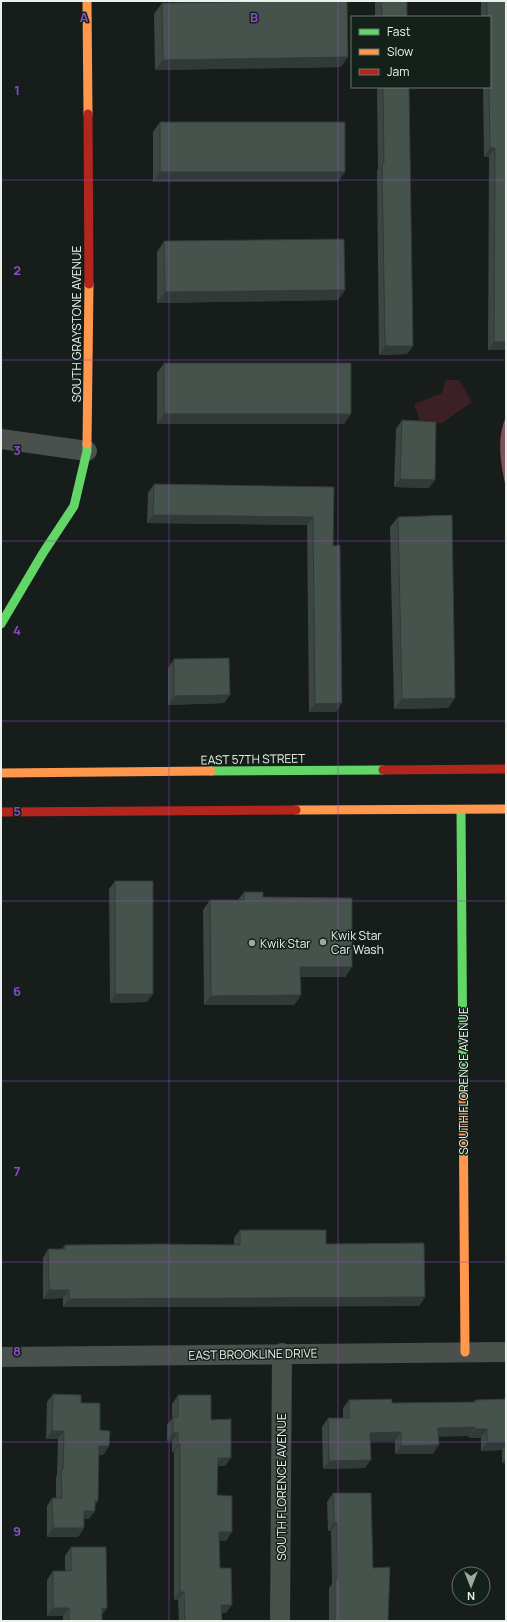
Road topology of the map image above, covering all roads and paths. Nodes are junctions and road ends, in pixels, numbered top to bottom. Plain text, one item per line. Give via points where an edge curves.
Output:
1 (87, 1) edge
2 (1, 439) edge
3 (87, 451) junction
4 (1, 624) edge
5 (506, 770) edge
6 (1, 773) edge
7 (506, 809) edge
8 (461, 810) junction
9 (1, 812) edge
10 (465, 1352) junction
11 (506, 1352) edge
12 (282, 1353) junction
13 (1, 1357) edge
14 (280, 1621) edge

1 - 3 street, SOUTH GRAYSTONE AVENUE
2 - 3 street
3 - 4 street, SOUTH GRAYSTONE AVENUE via 74,506
5 - 6 street, EAST 57TH STREET
7 - 8 street
8 - 9 street
8 - 10 street, SOUTH FLORENCE AVENUE
10 - 11 street, EAST BROOKLINE DRIVE
10 - 12 street, EAST BROOKLINE DRIVE
12 - 13 street, EAST BROOKLINE DRIVE
12 - 14 street, SOUTH FLORENCE AVENUE

